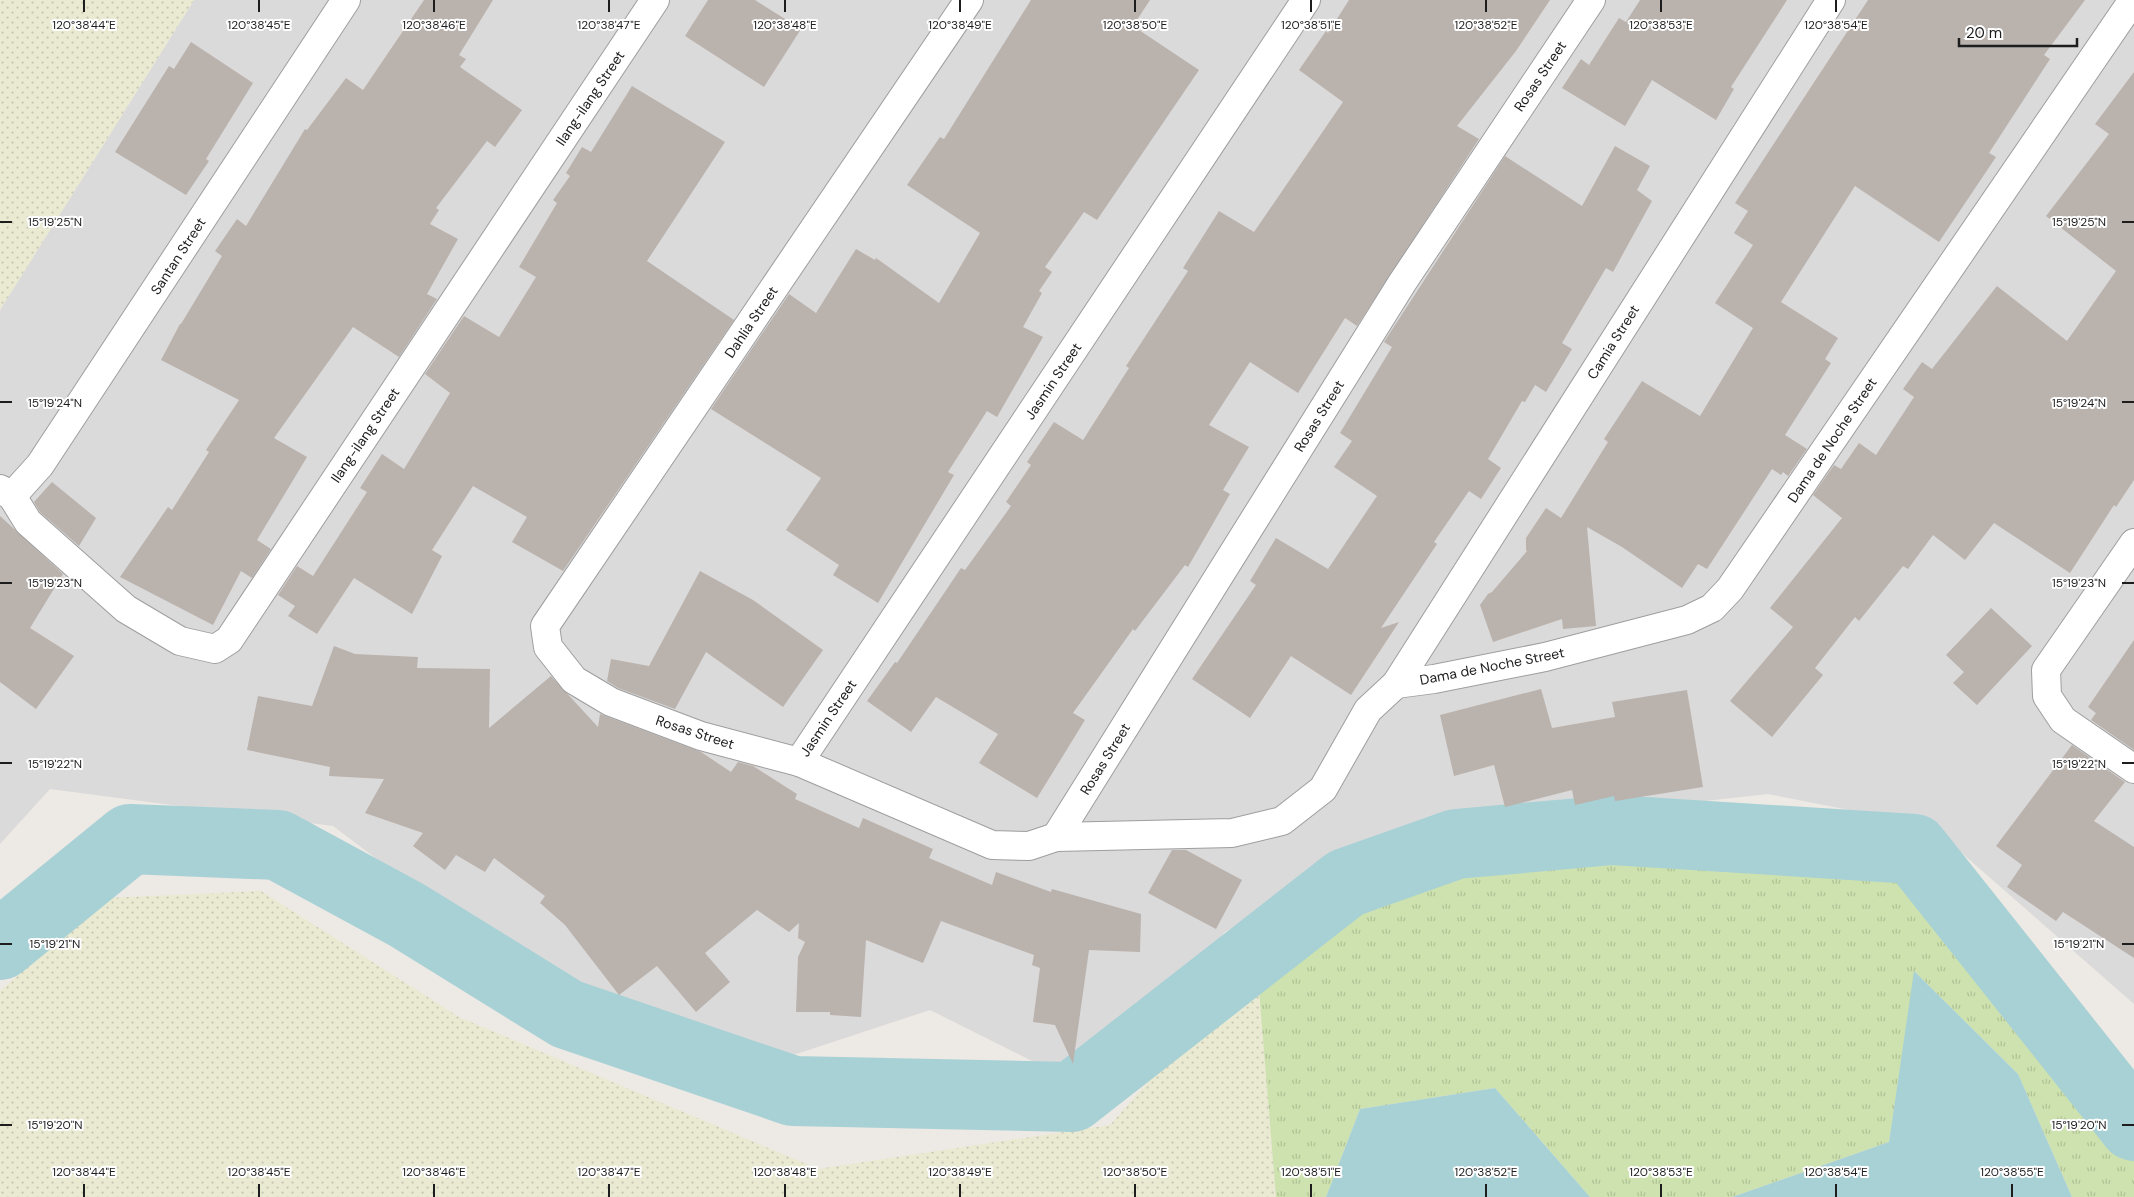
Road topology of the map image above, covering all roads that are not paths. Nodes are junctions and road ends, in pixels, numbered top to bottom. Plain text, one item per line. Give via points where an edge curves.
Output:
1 (346, 0) edge
2 (655, 0) edge
3 (969, 0) edge
4 (1306, 0) edge
5 (1591, 0) edge
6 (1831, 0) edge
7 (2132, 0) edge
8 (6, 492) edge
9 (2134, 543) edge
10 (548, 647) joint
11 (1396, 684) junction
12 (799, 762) junction
13 (2134, 769) edge
14 (1232, 833) joint
15 (1056, 837) junction

1 - 8 street, Santan Street via 40,466
2 - 8 street, Ilang-ilang Street via 229,640 215,649 180,641 126,609 28,522
3 - 10 street, Dahlia Street via 545,626
4 - 12 street, Jasmin Street
5 - 15 street, Rosas Street via 1402,283
6 - 11 street, Camia Street
7 - 11 street, Dama de Noche Street via 1730,589 1712,608 1686,620 1545,657
9 - 13 street via 2046,670 2047,696 2063,720
10 - 12 street, Rosas Street via 574,680 611,702 701,736
11 - 14 street, Camia Street via 1368,710 1323,789 1282,821
12 - 15 street, Rosas Street via 992,845 1029,846
14 - 15 street, Rosas Street

